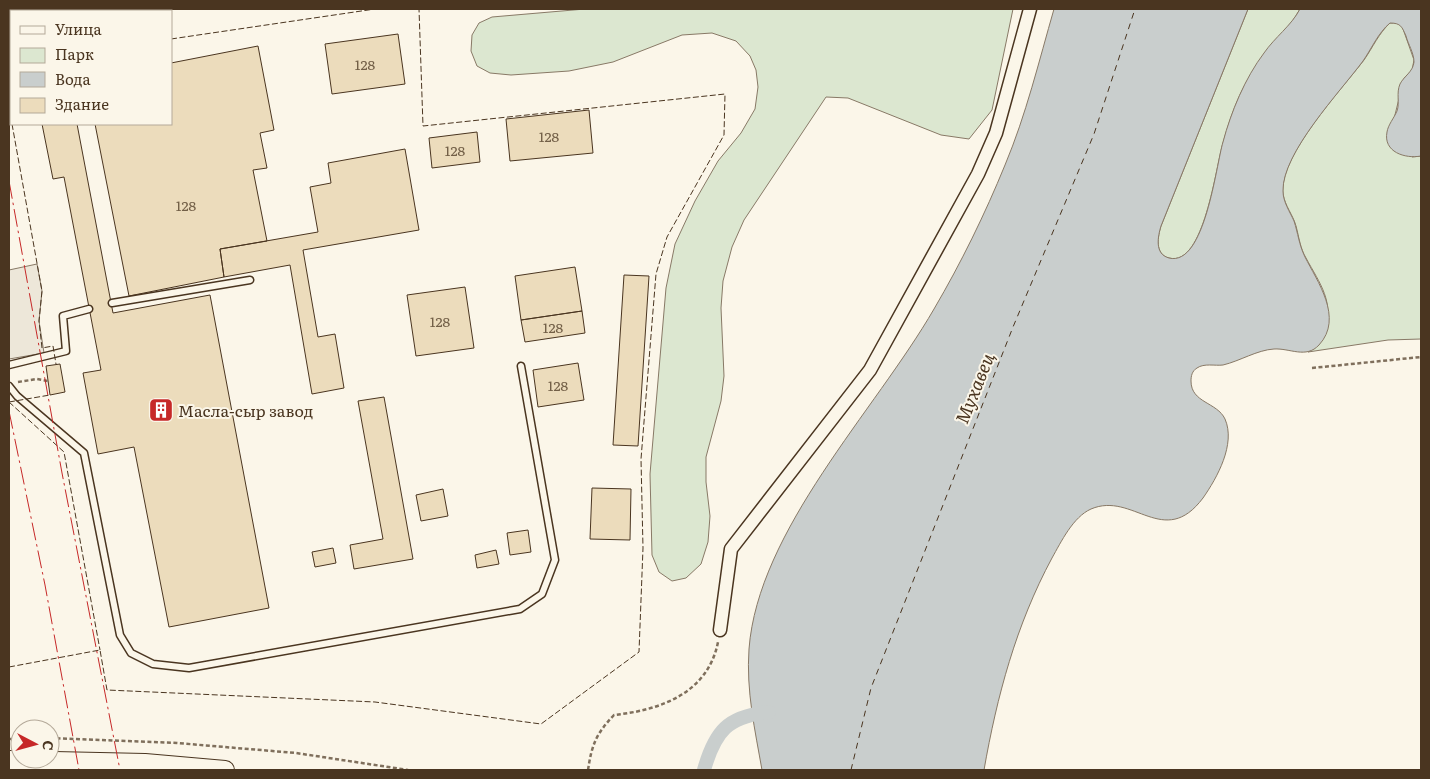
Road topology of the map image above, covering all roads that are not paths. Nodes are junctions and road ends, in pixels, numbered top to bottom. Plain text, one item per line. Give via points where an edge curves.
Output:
1 (1030, 9) edge
2 (250, 280) dead end
3 (112, 303) dead end
4 (89, 309) dead end
5 (9, 364) edge
6 (521, 366) dead end
7 (9, 385) edge
8 (720, 630) road end
9 (9, 760) edge
10 (225, 770) edge

1 - 8 street via 996,133 978,174 870,370 731,550
2 - 3 lane
4 - 5 lane via 63,316 66,351
6 - 7 lane via 555,560 542,594 520,609 190,668 153,664 131,653 120,635 84,453 17,396
9 - 10 main road via 145,763

